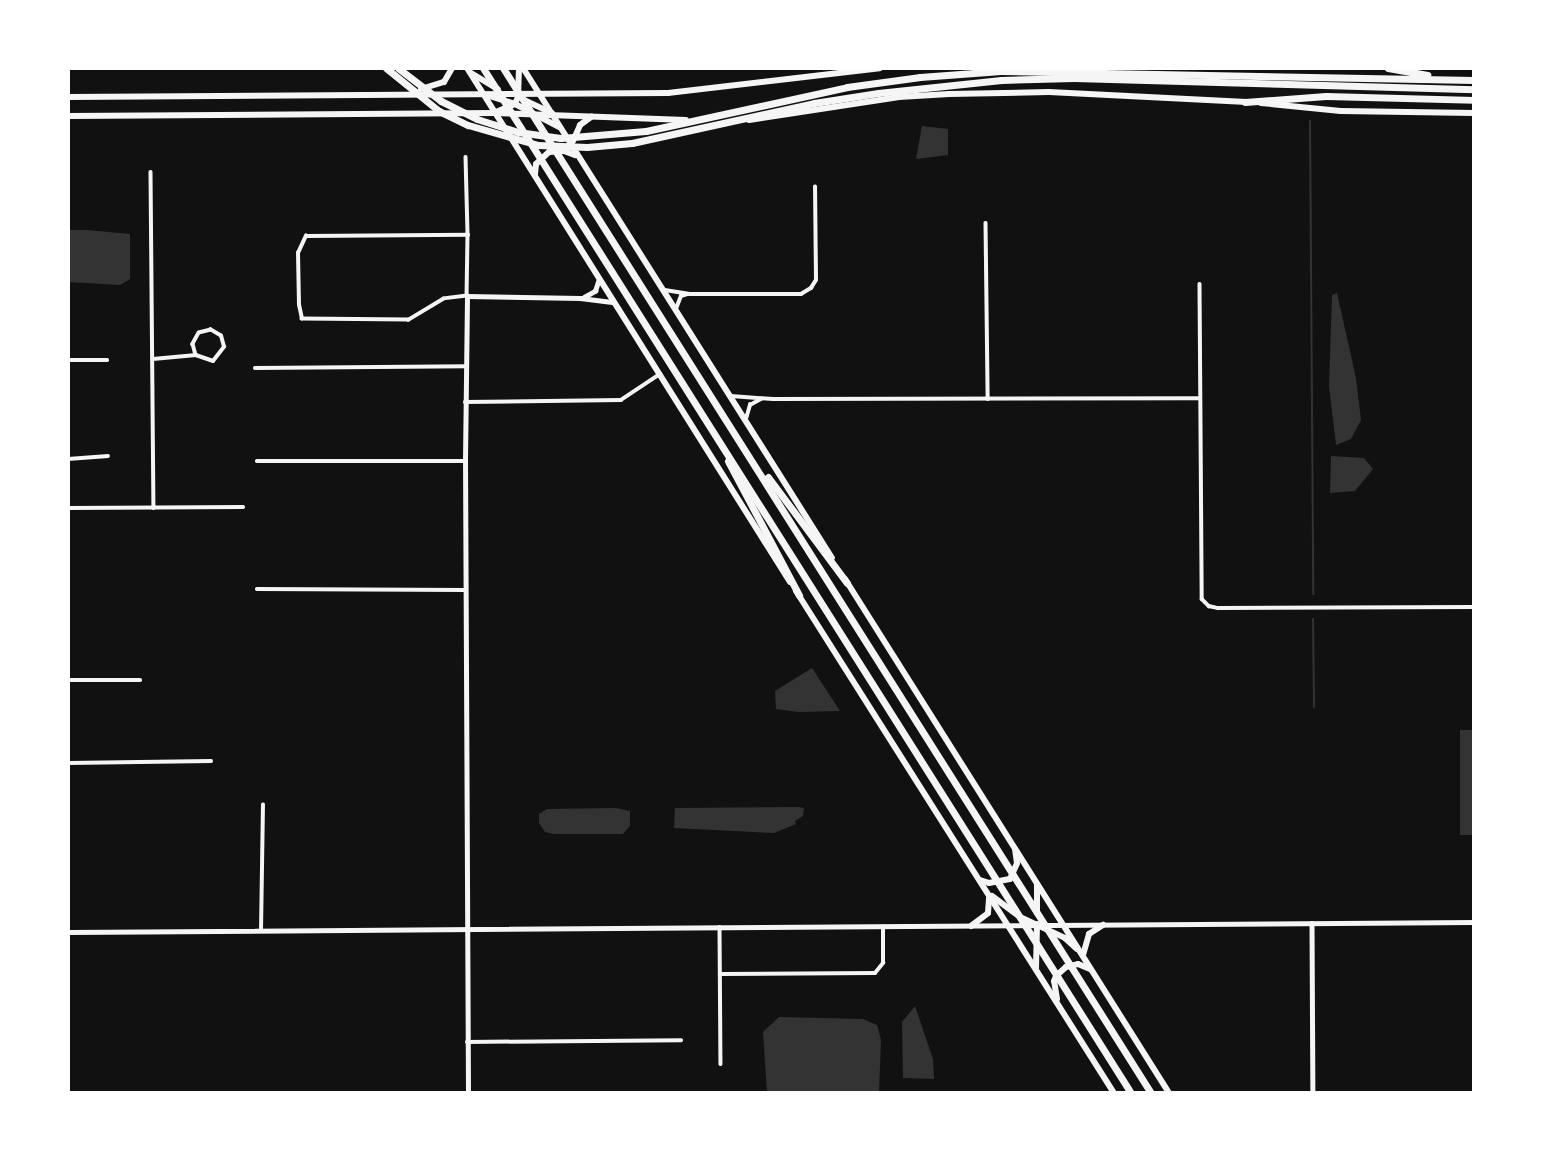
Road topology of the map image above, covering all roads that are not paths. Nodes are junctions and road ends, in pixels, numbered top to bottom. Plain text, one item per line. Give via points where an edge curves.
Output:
1 (386, 68) edge
2 (398, 68) edge
3 (452, 68) edge
4 (483, 68) edge
5 (503, 68) edge
6 (521, 68) edge
7 (880, 68) edge
8 (1388, 68) edge
9 (468, 70) edge
10 (1203, 78) junction
11 (1448, 79) junction
12 (1474, 80) edge
13 (1474, 89) edge
14 (481, 93) junction
15 (508, 93) junction
16 (538, 93) junction
17 (397, 94) junction
18 (68, 97) edge
19 (517, 98) junction
20 (1474, 100) edge
21 (1245, 102) junction
22 (530, 103) junction
23 (523, 112) junction
24 (495, 113) junction
25 (1474, 113) edge
26 (533, 114) junction
27 (554, 114) junction
28 (68, 116) edge
29 (592, 116) junction
30 (561, 128) junction
31 (514, 144) junction
32 (572, 146) junction
33 (466, 157) dead end
34 (579, 159) junction
35 (152, 172) dead end
36 (535, 177) junction
37 (815, 187) dead end
38 (986, 223) dead end
39 (468, 235) junction
40 (599, 278) junction
41 (1200, 284) dead end
42 (662, 289) junction
43 (690, 294) junction
44 (467, 296) junction
45 (580, 298) junction
46 (614, 302) junction
47 (676, 311) junction
48 (197, 355) junction
49 (153, 359) junction
50 (68, 360) edge
51 (107, 360) dead end
52 (467, 366) junction
53 (255, 368) dead end
54 (660, 374) junction
55 (731, 396) junction
56 (1199, 398) junction
57 (761, 399) junction
58 (988, 399) junction
59 (465, 402) junction
60 (746, 419) junction
61 (706, 420) junction
62 (743, 446) junction
63 (108, 456) dead end
64 (68, 459) edge
65 (257, 461) dead end
66 (465, 461) junction
67 (243, 507) dead end
68 (68, 508) edge
69 (154, 508) junction
70 (847, 583) junction
71 (257, 589) dead end
72 (465, 590) junction
73 (799, 595) junction
74 (1474, 607) edge
75 (68, 680) edge
76 (140, 680) dead end
77 (211, 761) dead end
78 (68, 763) edge
79 (263, 805) dead end
80 (1015, 847) junction
81 (979, 880) junction
82 (1035, 880) junction
83 (988, 892) junction
84 (1474, 922) edge
85 (1312, 923) junction
86 (1103, 925) junction
87 (971, 926) junction
88 (1037, 926) junction
89 (1065, 926) junction
90 (720, 927) junction
91 (883, 927) junction
92 (1009, 927) junction
93 (261, 930) junction
94 (467, 930) junction
95 (68, 932) edge
96 (1083, 955) junction
97 (1091, 969) junction
98 (1037, 971) junction
99 (720, 974) junction
100 (1060, 1008) junction
101 (681, 1040) dead end
102 (467, 1042) junction
103 (721, 1064) dead end
104 (468, 1093) edge
105 (1114, 1093) edge
106 (1131, 1093) edge
107 (1151, 1093) edge
108 (1170, 1093) edge
109 (1313, 1093) edge

1 - 10 highway via 439,111 468,125 538,145 587,147 632,144 814,103 928,86 1074,78
2 - 10 highway via 441,101 477,120 561,138 646,131 847,87 920,77 1029,71
3 - 17 main road via 444,82
4 - 61 highway
5 - 62 highway
6 - 16 main road
6 - 19 main road
7 - 16 main road via 687,92
8 - 11 highway
9 - 14 main road
9 - 15 main road
10 - 11 highway
10 - 13 highway
11 - 12 highway
14 - 15 main road
14 - 17 main road
14 - 19 main road
14 - 24 main road
15 - 19 main road
16 - 19 main road
16 - 22 main road
16 - 27 main road
17 - 18 main road
19 - 22 main road
19 - 23 main road
19 - 24 main road
20 - 21 highway via 1326,96
21 - 25 main road via 1341,111
21 - 29 main road via 981,93 899,97 751,120
22 - 23 main road
22 - 27 main road
23 - 24 main road
23 - 26 main road
23 - 31 main road via 514,127
24 - 28 main road
24 - 31 main road
26 - 27 main road
26 - 30 main road
27 - 29 main road
27 - 30 main road
29 - 32 main road via 580,125
30 - 32 main road
31 - 36 main road
32 - 34 main road
33 - 39 street
34 - 36 main road via 564,150 549,152 536,164
34 - 42 main road
35 - 49 street
36 - 40 main road
37 - 43 street via 816,280 811,288 801,294
38 - 58 street
39 - 44 street
39 - 44 street via 306,236 298,253 302,319 409,320 444,299
40 - 45 street via 595,292
40 - 46 main road
41 - 56 street
42 - 43 street
42 - 47 main road
43 - 47 street via 681,296
44 - 45 street
44 - 52 street
45 - 46 street
46 - 54 main road
47 - 55 main road
48 - 48 street via 207,361 218,358 224,348 221,336 211,330 199,333 193,344
48 - 49 street
49 - 69 street
50 - 51 street
52 - 53 street
52 - 59 street
54 - 59 street via 621,400
54 - 73 main road
55 - 57 street
55 - 60 main road
56 - 58 street
56 - 74 street via 1202,598 1209,606
57 - 58 street
57 - 60 street via 750,405
59 - 66 street
60 - 70 main road
61 - 73 highway
61 - 106 highway
62 - 70 highway
62 - 107 highway
63 - 64 street
65 - 66 street
66 - 72 street
67 - 69 street
68 - 69 street
70 - 80 main road
71 - 72 street
72 - 94 street
73 - 81 main road
75 - 76 street
77 - 78 street
79 - 93 street
80 - 81 main road via 1017,863 1010,879
80 - 82 main road
81 - 83 main road
82 - 88 main road
82 - 89 main road
83 - 87 main road via 988,913
83 - 88 main road
83 - 92 main road
84 - 85 street
85 - 86 street
85 - 109 street
86 - 89 street
86 - 96 main road via 1089,934
87 - 91 street
87 - 92 street
88 - 89 street
88 - 92 street
88 - 96 main road via 1065,938
88 - 98 main road
89 - 96 main road
90 - 91 street
90 - 94 street
90 - 99 street
91 - 99 street via 880,969 864,974
92 - 98 main road
93 - 94 street
93 - 95 street
94 - 102 street
96 - 97 main road
97 - 100 main road via 1078,964 1056,976
97 - 108 main road
98 - 100 main road
99 - 103 street
100 - 105 main road
101 - 102 street
102 - 104 street

